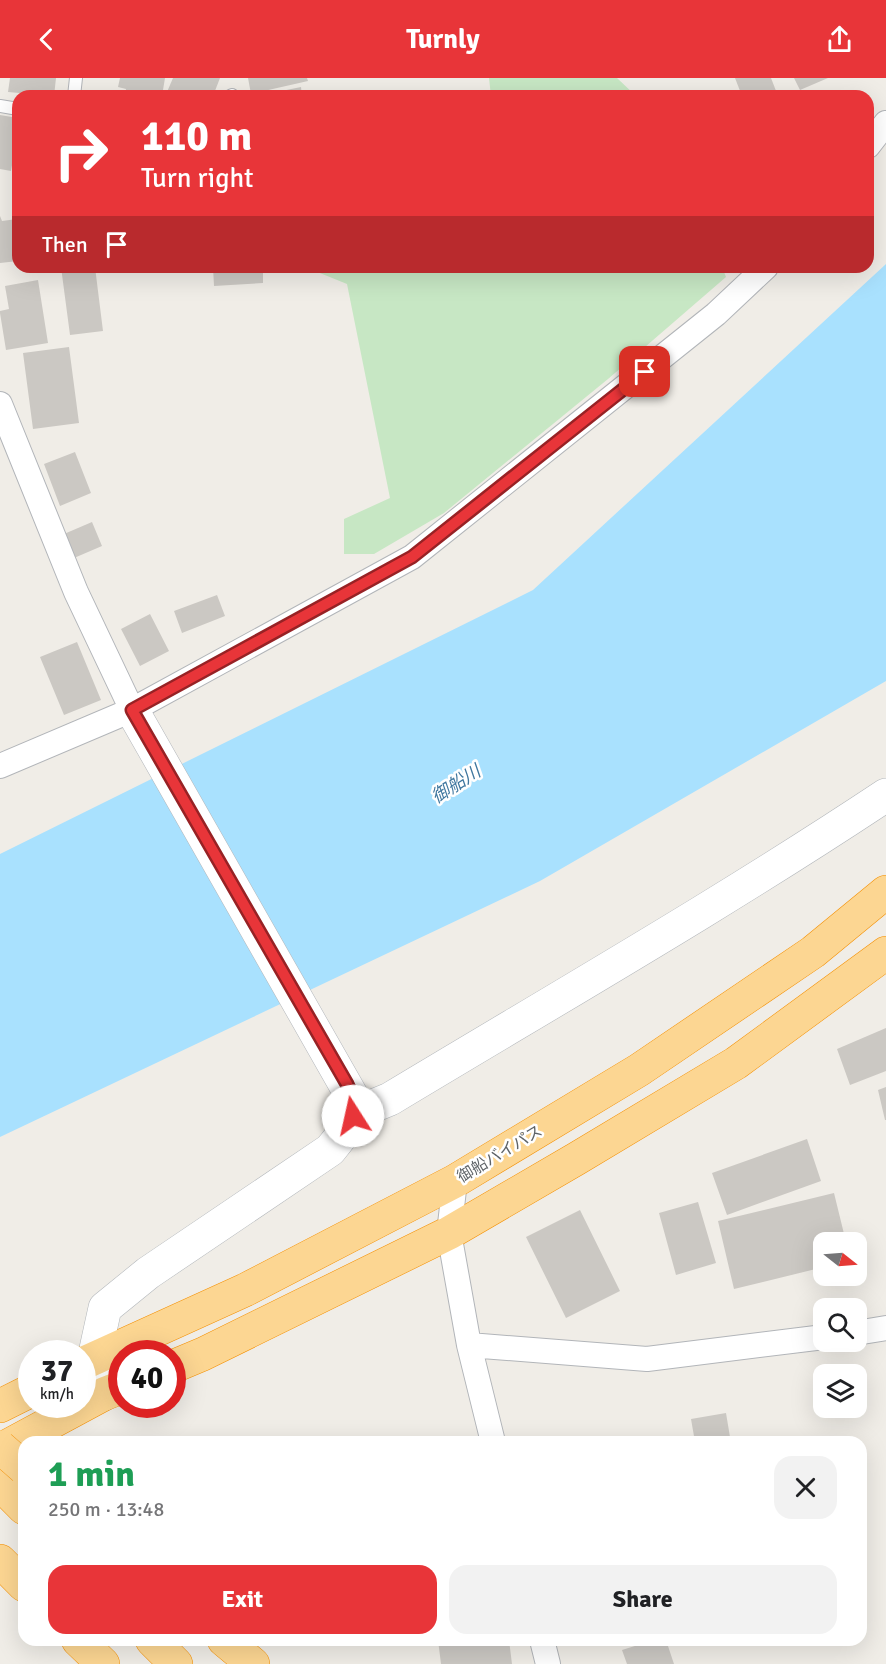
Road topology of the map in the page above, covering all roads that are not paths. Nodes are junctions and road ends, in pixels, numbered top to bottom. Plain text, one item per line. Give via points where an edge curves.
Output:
1 (886, 123) edge
2 (874, 138) edge
3 (760, 273) edge
4 (0, 404) edge
5 (132, 710) junction
6 (3, 763) edge
7 (886, 795) edge
8 (886, 892) edge
9 (886, 953) edge
10 (350, 1097) junction
11 (455, 1181) junction
12 (449, 1233) junction
13 (886, 1328) edge
14 (867, 1331) edge
15 (813, 1338) edge
16 (95, 1340) edge
17 (470, 1345) junction
18 (96, 1357) edge
19 (186, 1361) edge
20 (96, 1370) edge
21 (108, 1384) edge
22 (108, 1393) edge
23 (18, 1397) edge
24 (0, 1406) edge
25 (23, 1436) edge
26 (492, 1436) edge
27 (18, 1439) edge
28 (0, 1448) edge
29 (14, 1488) edge
30 (0, 1561) edge
31 (18, 1579) edge
32 (84, 1646) edge
33 (158, 1646) edge
34 (231, 1646) edge
35 (544, 1646) edge
36 (103, 1664) edge
37 (176, 1664) edge
38 (253, 1664) edge
39 (548, 1664) edge

1 - 2 street
3 - 5 street via 716,315 412,557
4 - 5 street via 76,592
5 - 6 street
5 - 10 street
7 - 10 street via 390,1099 373,1106
8 - 11 highway, 御船バイパス via 813,952 639,1070
9 - 12 highway via 736,1063
10 - 16 street via 353,1116 330,1150 148,1273 105,1308
11 - 12 street
11 - 18 highway, 御船バイパス via 245,1290
12 - 17 street
12 - 19 highway
13 - 14 street
15 - 17 street via 647,1359
17 - 26 street
20 - 21 street
22 - 25 highway
23 - 24 highway
27 - 28 highway
28 - 29 highway, bridge
30 - 31 highway
32 - 36 highway
33 - 37 highway
34 - 38 highway
35 - 39 street

